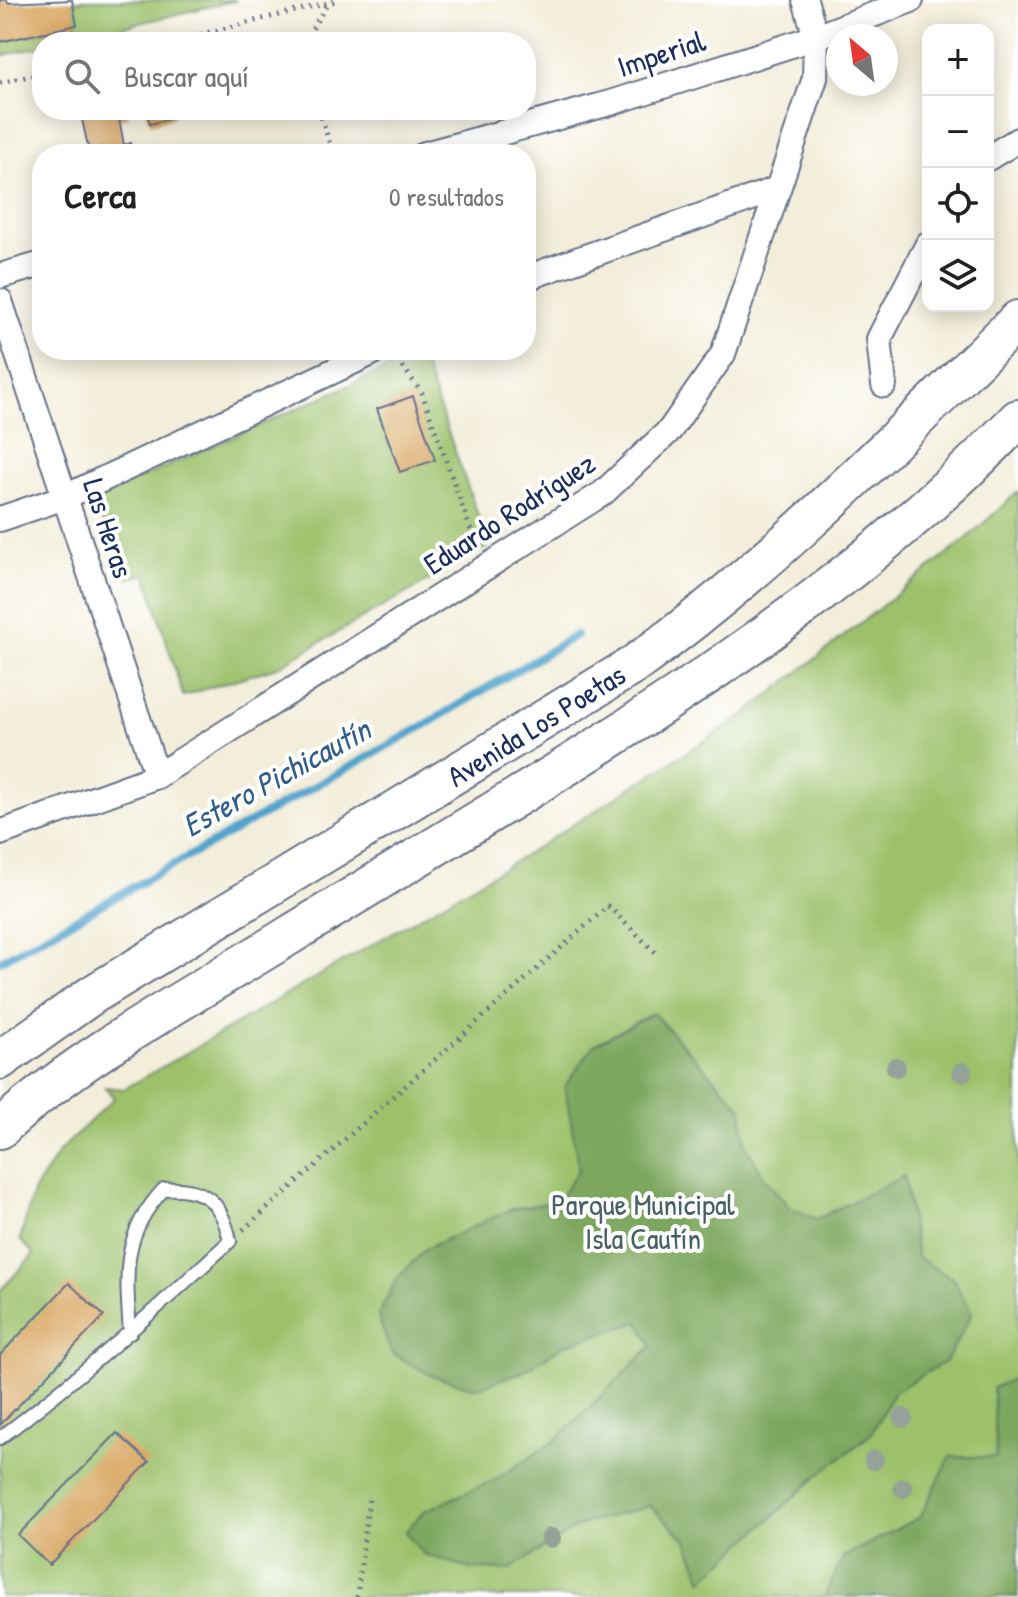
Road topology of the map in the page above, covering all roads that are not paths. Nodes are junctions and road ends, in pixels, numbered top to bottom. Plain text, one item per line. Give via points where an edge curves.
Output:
1 (805, 0) edge
2 (911, 0) edge
3 (816, 37) junction
4 (1018, 140) edge
5 (461, 144) edge
6 (994, 154) edge
7 (777, 189) junction
8 (922, 256) edge
9 (32, 267) edge
10 (536, 274) edge
11 (0, 276) edge
12 (0, 301) edge
13 (1018, 320) edge
14 (357, 360) edge
15 (884, 385) dead end
16 (1016, 422) edge
17 (65, 497) junction
18 (0, 519) edge
19 (157, 776) junction
20 (0, 833) edge
21 (0, 1060) edge
22 (0, 1129) edge
23 (130, 1333) junction
24 (0, 1438) edge

1 - 3 street, Eduardo Rodríguez
2 - 3 street, Imperial
3 - 5 street, Imperial
3 - 7 street, Eduardo Rodríguez via 815,78
4 - 6 street
7 - 10 street
7 - 19 street, Eduardo Rodríguez via 723,354 678,419 637,464 603,493
8 - 15 street via 879,339
9 - 11 street
12 - 17 street, Las Heras
13 - 21 main road, Avenida Los Poetas via 821,513 685,628 632,666 92,995
14 - 17 street
16 - 22 main road, Avenida Los Poetas via 836,583 735,654 565,766 121,1041 22,1108
17 - 18 street
17 - 19 street, Las Heras
19 - 20 street, Eduardo Rodríguez
23 - 23 lane via 230,1241 225,1217 210,1199 188,1188 164,1189 132,1234
23 - 24 lane

